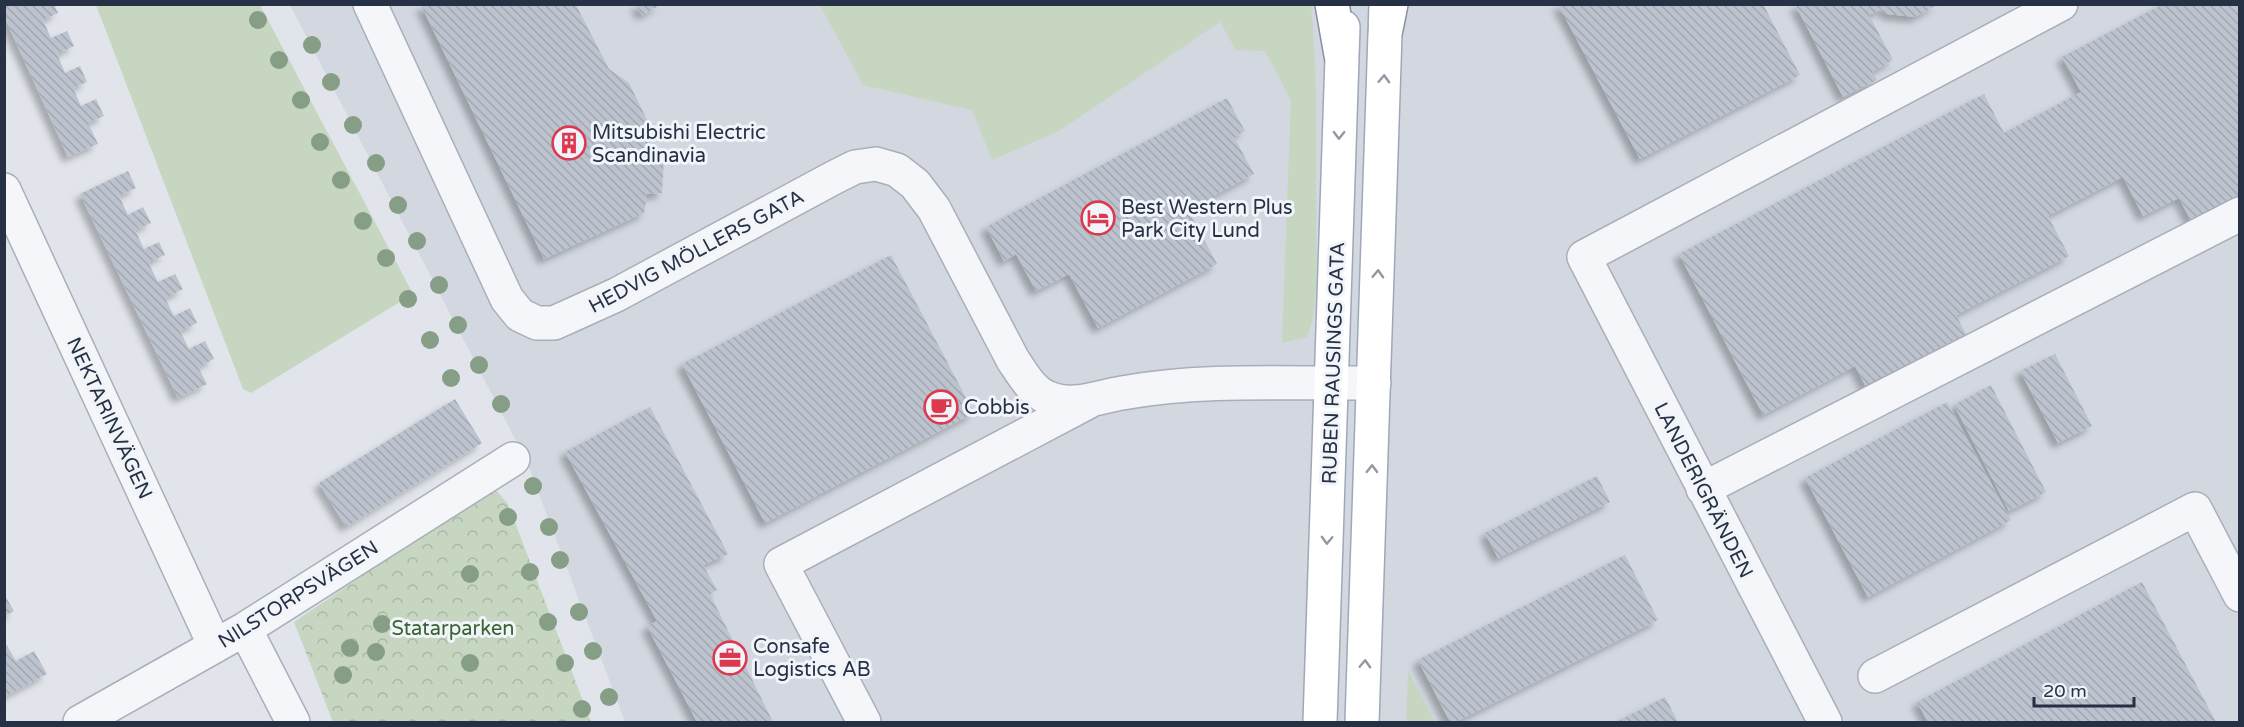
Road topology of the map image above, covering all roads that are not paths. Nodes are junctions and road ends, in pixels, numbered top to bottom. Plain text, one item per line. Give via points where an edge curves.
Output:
1 (370, 4) edge
2 (1332, 4) edge
3 (1345, 4) edge
4 (2061, 4) edge
5 (1388, 13) edge
6 (1341, 55) junction
7 (4, 190) edge
8 (2240, 214) edge
9 (1374, 383) junction
10 (1333, 384) junction
11 (1088, 402) junction
12 (513, 459) dead end
13 (1703, 489) junction
14 (2240, 595) edge
15 (245, 628) junction
16 (215, 646) junction
17 (1875, 676) dead end
18 (80, 723) edge
19 (293, 723) edge
20 (864, 723) edge
21 (1320, 723) edge
22 (1362, 723) edge
23 (1825, 723) edge

1 - 11 street, HEDVIG MÖLLERS GATA via 507,299 520,315 537,323 554,323 616,295 855,167 876,164 897,170 925,195 1029,383 1045,397
2 - 6 main road
3 - 6 main road, RUBEN RAUSINGS GATA
4 - 13 street, LANDERIGRÄNDEN via 1584,257
9 -> 5 main road
6 -> 10 main road, RUBEN RAUSINGS GATA
7 - 16 street, NEKTARINVÄGEN
8 - 13 street
9 - 10 street, HEDVIG MÖLLERS GATA
22 -> 9 main road
10 - 11 street, HEDVIG MÖLLERS GATA via 1163,386
10 -> 21 main road, RUBEN RAUSINGS GATA
11 - 20 street, HEDVIG MÖLLERS GATA via 781,564
12 - 15 street, NILSTORPSVÄGEN
13 - 23 street, LANDERIGRÄNDEN
14 - 17 street via 2195,509
15 - 16 street, NILSTORPSVÄGEN
15 - 19 street
16 - 18 street, NILSTORPSVÄGEN

